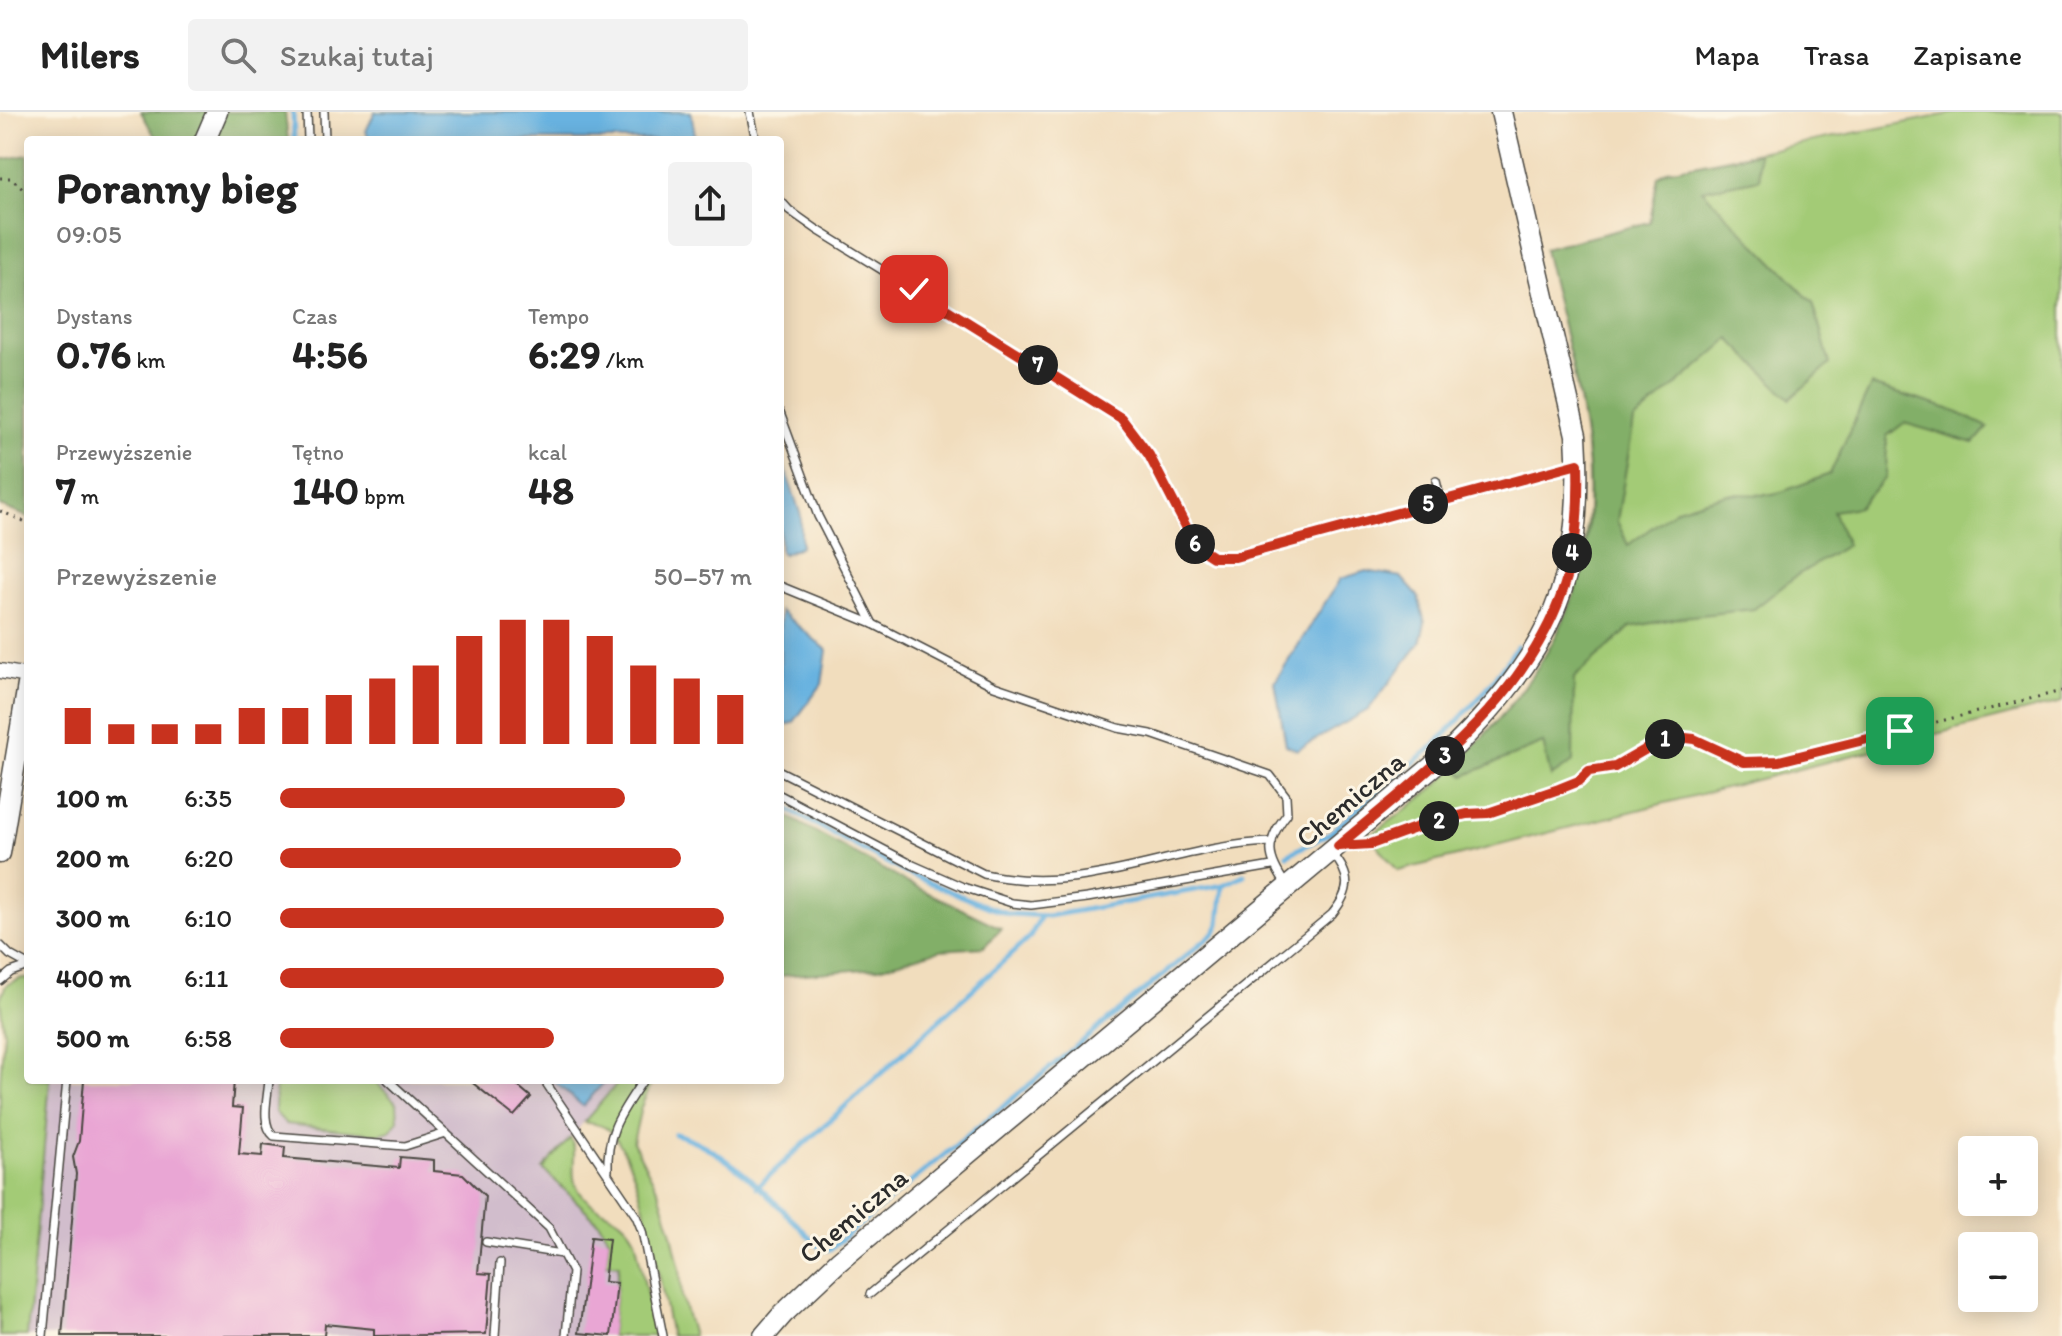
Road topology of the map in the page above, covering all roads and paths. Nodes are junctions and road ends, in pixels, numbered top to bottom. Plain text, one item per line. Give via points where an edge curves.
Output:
1 (217, 112) edge
2 (307, 112) edge
3 (324, 112) edge
4 (750, 112) edge
5 (1501, 112) edge
6 (207, 136) edge
7 (308, 136) edge
8 (325, 136) edge
9 (755, 136) edge
10 (0, 178) edge
11 (24, 190) edge
12 (784, 203) edge
13 (784, 424) edge
14 (1578, 464) junction
15 (1436, 481) dead end
16 (1441, 501) junction
17 (0, 511) edge
18 (24, 521) edge
19 (784, 588) edge
20 (873, 624) junction
21 (0, 671) edge
22 (24, 675) edge
23 (2062, 691) edge
24 (24, 709) edge
25 (784, 773) edge
26 (784, 797) edge
27 (1272, 842) junction
28 (1334, 849) junction
29 (0, 853) edge
30 (1272, 866) junction
31 (1288, 887) junction
32 (0, 945) edge
33 (24, 963) edge
34 (24, 967) edge
35 (0, 981) edge
36 (67, 1084) edge
37 (269, 1084) edge
38 (392, 1084) edge
39 (547, 1084) edge
40 (640, 1084) edge
41 (446, 1133) junction
42 (608, 1173) junction
43 (486, 1242) dead end
44 (562, 1254) junction
45 (500, 1263) dead end
46 (870, 1294) dead end
47 (43, 1336) edge
48 (495, 1336) edge
49 (566, 1336) edge
50 (663, 1336) edge
51 (764, 1336) edge

1 - 6 street
2 - 7 lane
3 - 8 lane
4 - 9 lane
5 - 14 street, Chemiczna via 1570,404
10 - 11 path via 11,178
12 - 16 lane via 816,229 1121,418 1149,455 1196,546 1213,557 1235,557
13 - 20 lane via 818,516
14 - 16 lane
14 - 28 street, Chemiczna via 1569,570 1543,636 1470,731
15 - 16 lane
17 - 18 path
19 - 20 lane
20 - 27 lane via 994,686 1270,775 1286,796 1287,814
21 - 22 street
23 - 28 path via 1779,761 1744,762 1694,739 1669,736 1615,767 1589,771 1579,781 1488,813
24 - 29 street
25 - 27 lane via 984,874 1012,880 1080,878 1233,845
26 - 30 lane via 913,865 1012,903 1075,900
27 - 30 lane
28 - 31 street, Chemiczna
28 - 46 lane via 1347,886 1332,914
30 - 31 lane
31 - 51 street, Chemiczna via 839,1261
32 - 33 lane
34 - 35 lane
36 - 47 lane
37 - 41 lane via 266,1122 274,1136 405,1146
38 - 41 lane
39 - 42 lane
40 - 42 lane via 609,1139
41 - 44 lane via 549,1228
42 - 50 lane via 642,1231
43 - 44 lane
44 - 49 lane via 572,1272
45 - 48 lane

